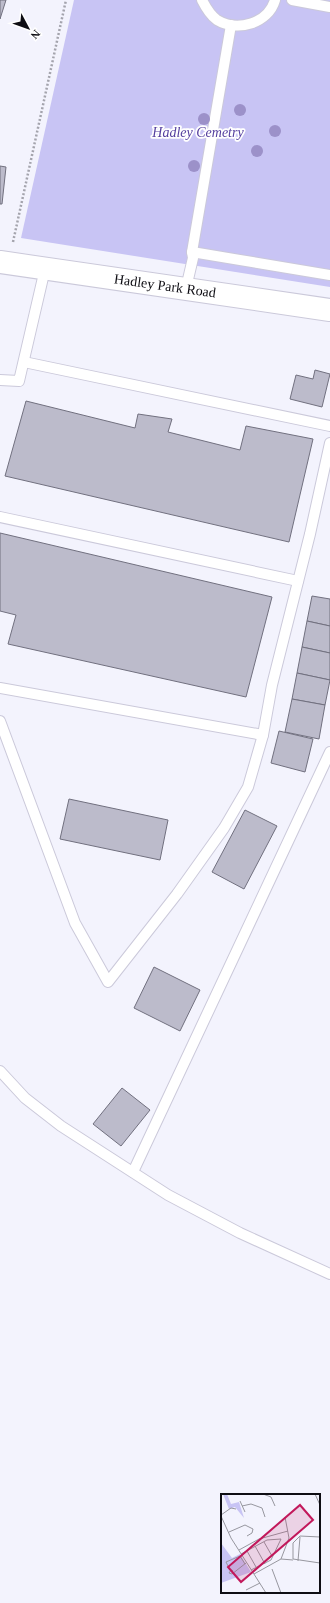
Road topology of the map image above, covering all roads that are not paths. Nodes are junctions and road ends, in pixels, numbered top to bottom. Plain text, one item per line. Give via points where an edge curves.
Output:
1 (202, 0) edge
2 (275, 0) edge
3 (292, 0) edge
4 (330, 7) edge
5 (230, 25) junction
6 (192, 252) junction
7 (4, 262) edge
8 (45, 269) junction
9 (330, 275) edge
10 (186, 288) junction
11 (330, 310) edge
12 (24, 362) junction
13 (0, 380) edge
14 (330, 426) edge
15 (330, 443) edge
16 (0, 517) edge
17 (298, 581) junction
18 (0, 688) edge
19 (0, 721) edge
20 (263, 735) junction
21 (330, 752) edge
22 (0, 1070) edge
23 (133, 1172) junction
24 (330, 1274) edge

1 - 5 lane via 217,20
2 - 5 lane via 266,15 255,23
3 - 4 lane
5 - 6 lane
6 - 9 lane
6 - 10 lane
7 - 8 street, Hadley Park Road
8 - 10 street, Hadley Park Road
8 - 12 lane
10 - 11 street, Hadley Park Road
12 - 13 lane via 20,381
12 - 14 lane
15 - 17 lane
16 - 17 lane
17 - 20 lane via 272,685
18 - 20 lane
19 - 20 lane via 75,922 108,982 177,894 224,828 248,787
21 - 23 lane
22 - 23 lane via 25,1098 61,1126
23 - 24 lane via 186,1206

